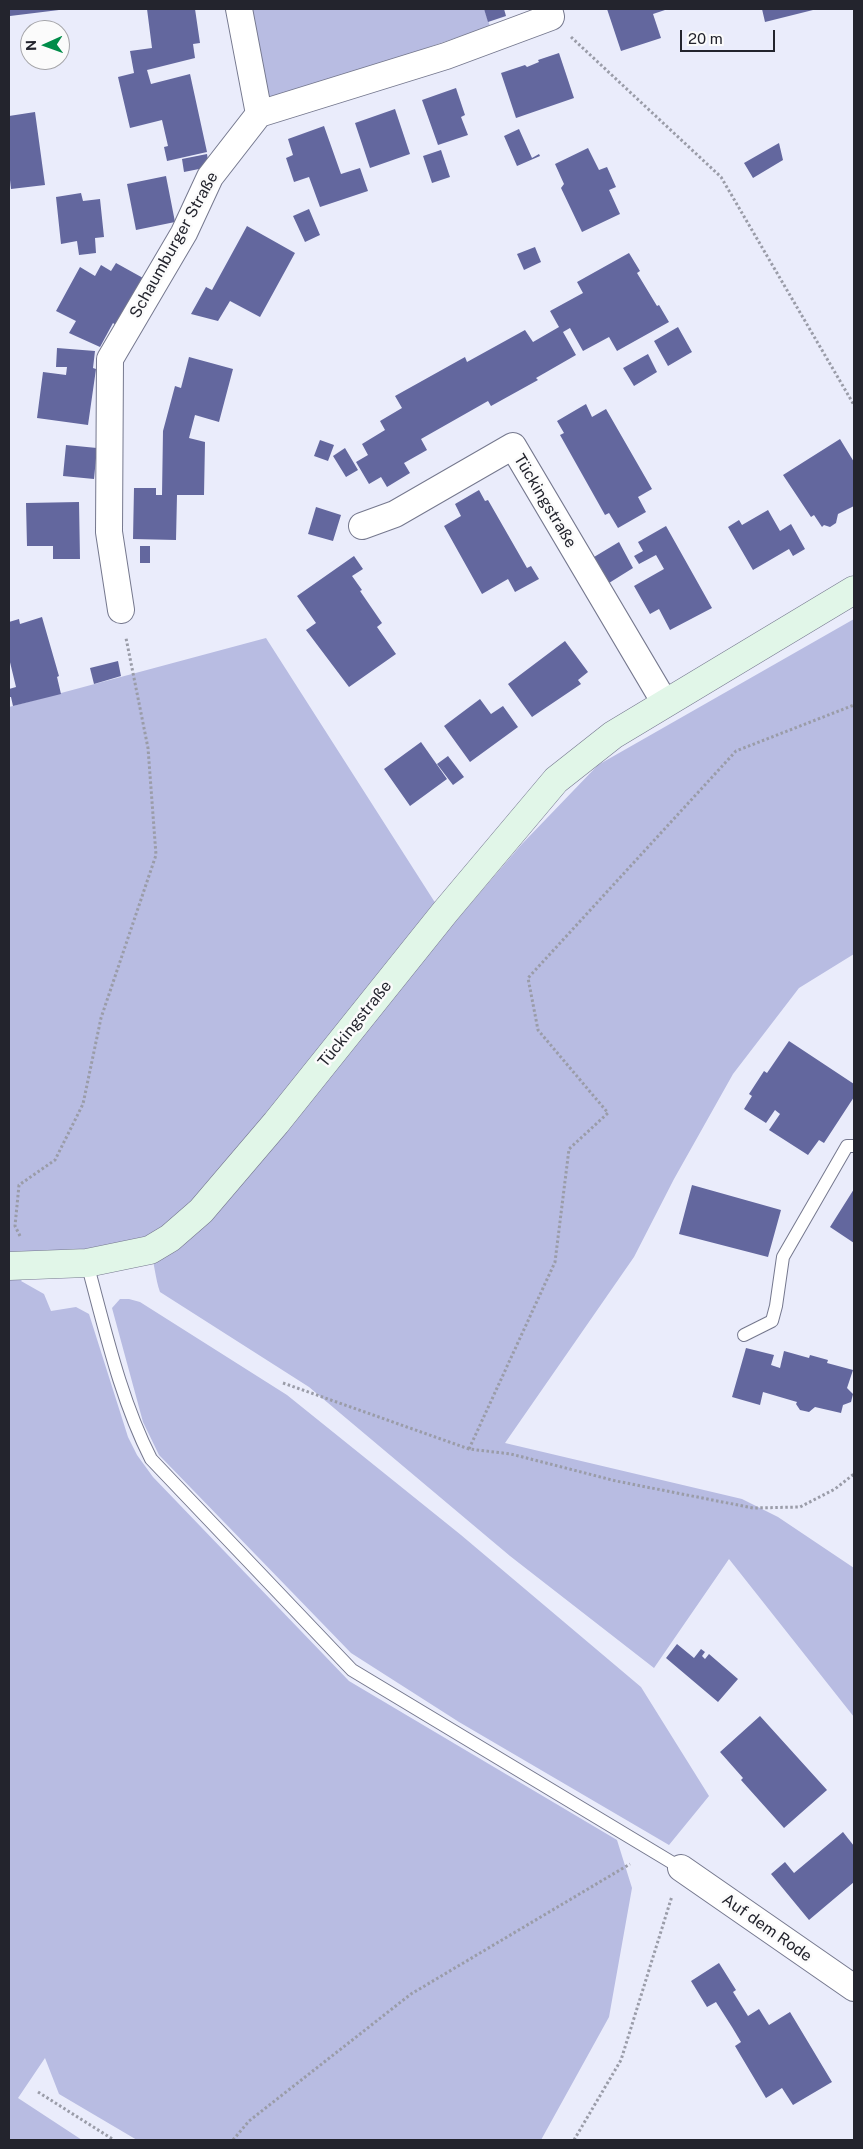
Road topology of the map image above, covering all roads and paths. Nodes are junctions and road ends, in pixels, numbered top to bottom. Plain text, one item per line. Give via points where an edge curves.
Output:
1 (239, 9) edge
2 (550, 13) edge
3 (259, 114) junction
4 (854, 405) edge
5 (362, 526) dead end
6 (854, 590) edge
7 (121, 610) joint
8 (665, 703) junction
9 (854, 705) edge
10 (854, 1146) edge
11 (87, 1263) junction
12 (21, 1266) edge
13 (744, 1335) dead end
14 (283, 1383) dead end
15 (469, 1449) junction
16 (854, 1474) edge
17 (648, 1850) junction
18 (680, 1868) junction
19 (854, 1988) edge
20 (38, 2092) dead end
21 (105, 2135) junction
22 (101, 2140) edge
23 (114, 2140) edge
24 (233, 2140) edge
25 (574, 2140) edge

1 - 3 street
2 - 3 street via 446,56
2 - 4 path via 721,177
3 - 7 street, Schaumburger Straße via 210,177 184,233 110,359 109,532
5 - 8 street, Tückingstraße via 395,514 513,446
6 - 8 street, Tückingstraße
7 - 12 path via 148,748 156,855 101,1018 83,1104 55,1160 19,1185 15,1226
8 - 11 street, Tückingstraße via 612,735 556,780 201,1211 170,1238 150,1250
9 - 15 path via 736,751 528,978 538,1030 608,1112 569,1149 555,1262
10 - 13 lane via 847,1146 783,1257 772,1321
11 - 12 street, Tückingstraße
11 - 17 lane via 136,1431 151,1458 352,1670
14 - 15 path
15 - 16 path via 511,1454 616,1480 753,1508 800,1507 835,1489
17 - 18 lane
17 - 24 path via 626,1867 411,1994 249,2122
18 - 19 street, Auf dem Rode
18 - 25 path via 622,2060
20 - 21 path
21 - 22 path
21 - 23 path

